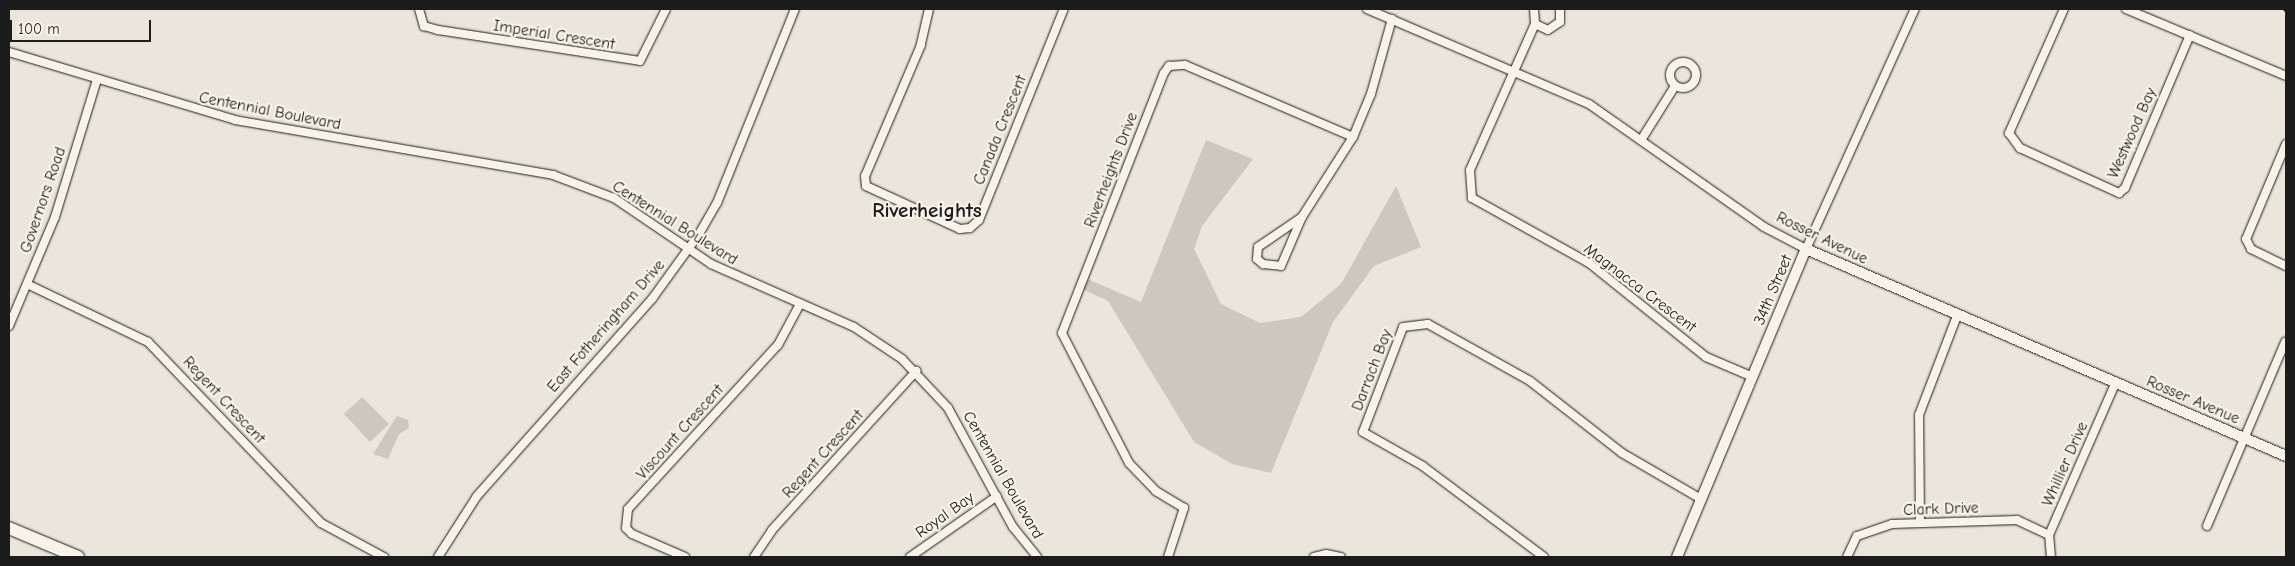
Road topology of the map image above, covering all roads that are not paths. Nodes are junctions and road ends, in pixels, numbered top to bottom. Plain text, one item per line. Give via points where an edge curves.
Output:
1 (419, 9) edge
2 (666, 9) edge
3 (795, 9) edge
4 (929, 9) edge
5 (1064, 9) edge
6 (1367, 9) edge
7 (1534, 9) edge
8 (1560, 9) edge
9 (1915, 9) edge
10 (2064, 9) edge
11 (2126, 9) edge
12 (1389, 15) edge
13 (1535, 24) junction
14 (2190, 35) junction
15 (9, 52) edge
16 (1514, 71) junction
17 (2286, 76) edge
18 (97, 80) junction
19 (1675, 86) dead end
20 (1353, 137) junction
21 (1643, 137) junction
22 (2286, 144) edge
23 (1302, 217) junction
24 (1806, 249) junction
25 (688, 250) junction
26 (2286, 266) edge
27 (28, 284) junction
28 (800, 304) junction
29 (1957, 316) junction
30 (9, 326) edge
31 (2285, 342) dead end
32 (916, 371) junction
33 (1752, 377) junction
34 (2115, 384) junction
35 (2244, 438) junction
36 (2286, 456) edge
37 (997, 496) junction
38 (1701, 499) junction
39 (1920, 523) junction
40 (2206, 526) dead end
41 (9, 528) edge
42 (2049, 535) junction
43 (78, 557) edge
44 (384, 557) edge
45 (438, 557) edge
46 (684, 557) edge
47 (754, 557) edge
48 (910, 557) edge
49 (1037, 557) edge
50 (1168, 557) edge
51 (1314, 557) edge
52 (1341, 557) edge
53 (1544, 557) edge
54 (1677, 557) edge
55 (1848, 557) edge
56 (2051, 557) edge

1 - 2 street, Imperial Crescent via 418,17 424,26 438,30 640,61
3 - 25 street, East Fotheringham Drive via 716,203
4 - 5 street, Canada Crescent via 920,45 865,176 866,186 960,229 970,228 979,220
6 - 12 street, Rosser Avenue
7 - 13 street
8 - 13 street via 1560,22 1553,28
9 - 24 street, 34th Street
10 - 14 street, Westwood Bay via 2009,133 2020,148 2119,193 2125,188
11 - 14 street
12 - 16 street, Rosser Avenue
12 - 20 street via 1371,94
13 - 16 street
14 - 17 street
15 - 18 street, Centennial Boulevard
16 - 21 street, Rosser Avenue via 1589,104
16 - 33 street, Magnacca Crescent via 1470,170 1472,198 1589,263 1706,357
18 - 25 street, Centennial Boulevard via 235,120 561,177 614,198
18 - 27 street, Governors Road via 55,217
19 - 21 street
20 - 23 street
20 - 50 street, Riverheights Drive via 1185,65 1169,66 1164,73 1062,333 1129,463 1156,490 1184,508
21 - 24 street, Rosser Avenue via 1764,227
22 - 26 street via 2246,239 2251,249
23 - 23 street via 1258,247 1257,259 1263,264 1281,266
24 - 29 street, Rosser Avenue
24 - 33 street, 34th Street
25 - 28 street, Centennial Boulevard via 737,278
25 - 45 street, East Fotheringham Drive via 652,299 477,496
27 - 30 street, Governors Road
27 - 44 street, Regent Crescent via 148,342 321,523
28 - 32 street, Centennial Boulevard via 870,336
28 - 46 street, Viscount Crescent via 778,345 628,509 626,528 632,534
29 - 34 street, Rosser Avenue
29 - 39 street via 1918,415
31 - 35 street
32 - 37 street, Centennial Boulevard via 948,408
32 - 47 street, Regent Crescent via 772,530
33 - 38 street, 34th Street
34 - 35 street, Rosser Avenue
34 - 42 street, Whillier Drive
35 - 36 street, Rosser Avenue
35 - 40 street
37 - 48 street, Royal Bay
37 - 49 street, Centennial Boulevard
38 - 53 street, Darrach Bay via 1622,453 1530,380 1428,324 1403,327 1363,432 1423,466
38 - 54 street, 34th Street
39 - 42 street, Clark Drive via 2017,520
39 - 55 street, Clark Drive via 1892,524 1857,536
41 - 43 main road
42 - 56 street, Whillier Drive
51 - 52 street via 1326,554

